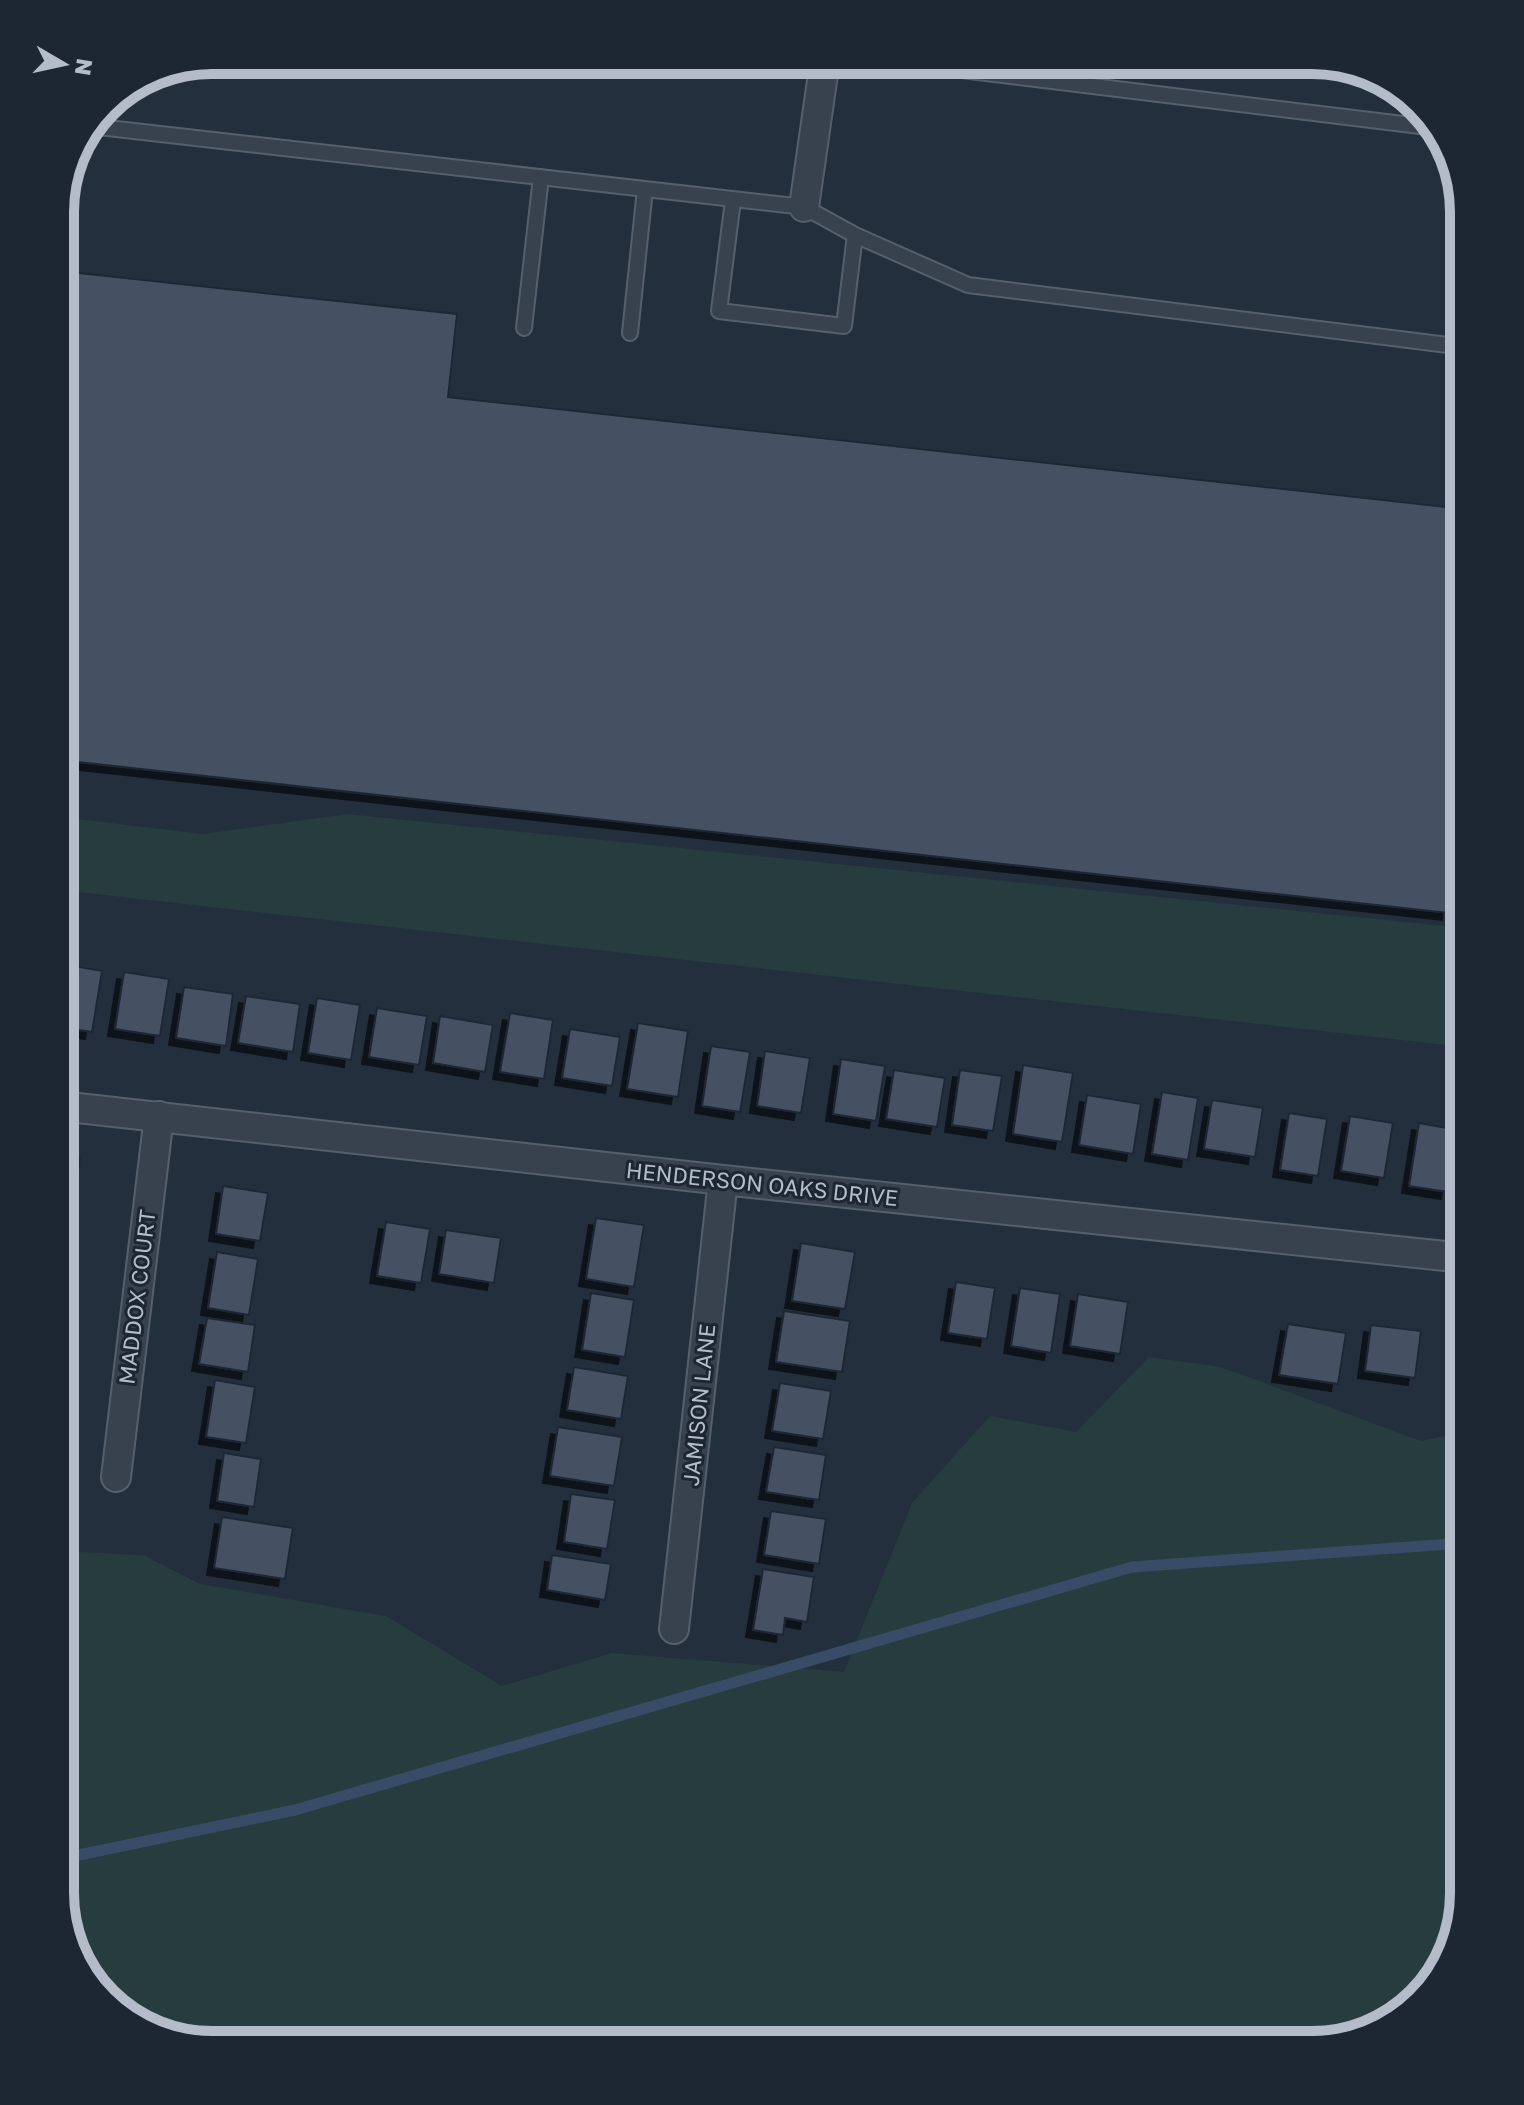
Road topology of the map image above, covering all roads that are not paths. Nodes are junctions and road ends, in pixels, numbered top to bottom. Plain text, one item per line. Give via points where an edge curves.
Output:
1 (823, 74) edge
2 (994, 74) edge
3 (1420, 126) edge
4 (103, 127) edge
5 (541, 177) junction
6 (645, 189) junction
7 (733, 200) junction
8 (804, 207) junction
9 (855, 235) junction
10 (524, 328) dead end
11 (630, 333) dead end
12 (1450, 345) edge
13 (74, 1107) edge
14 (159, 1116) junction
15 (723, 1180) junction
16 (1450, 1257) edge
17 (116, 1477) dead end
18 (674, 1629) dead end

1 - 8 street
2 - 3 lane
4 - 5 lane
5 - 6 lane
5 - 10 lane
6 - 7 lane
6 - 11 lane
7 - 8 lane
7 - 9 lane via 719,311 844,326
8 - 9 lane
9 - 12 lane via 968,285
13 - 14 street, HENDERSON OAKS DRIVE
14 - 15 street, HENDERSON OAKS DRIVE
14 - 17 street, MADDOX COURT
15 - 16 street, HENDERSON OAKS DRIVE
15 - 18 street, JAMISON LANE

